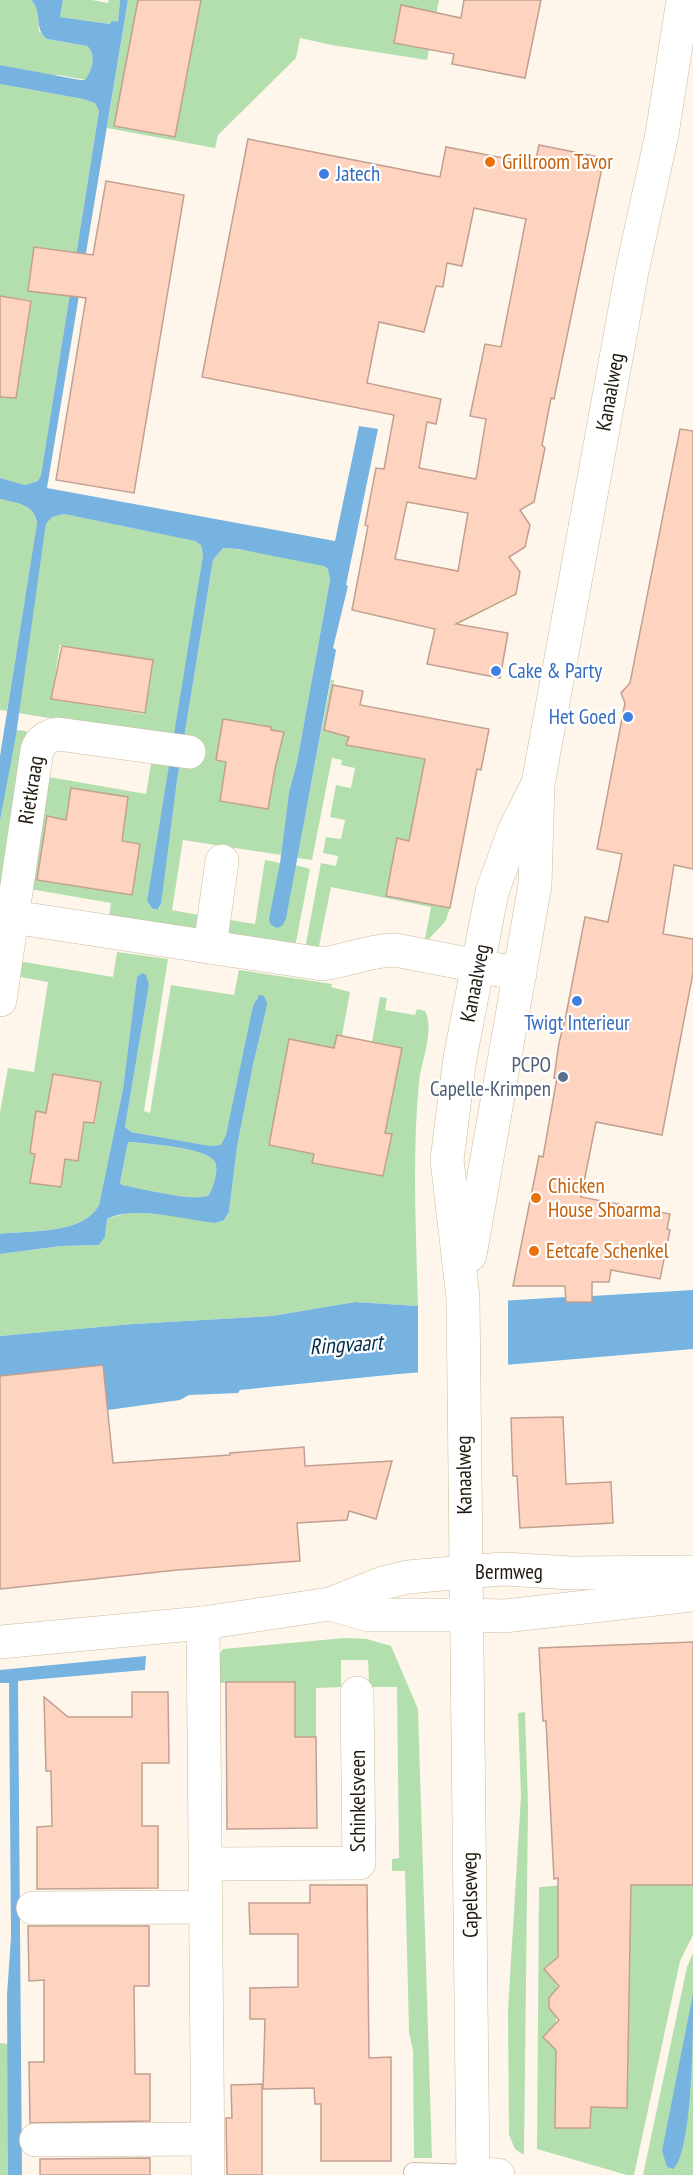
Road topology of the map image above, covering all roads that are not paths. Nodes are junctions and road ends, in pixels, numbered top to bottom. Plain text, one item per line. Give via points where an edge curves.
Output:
1 (683, 0) edge
2 (173, 750) dead end
3 (538, 784) junction
4 (222, 861) dead end
5 (6, 916) edge
6 (210, 947) junction
7 (478, 966) junction
8 (520, 974) junction
9 (0, 1000) edge
10 (463, 1298) junction
11 (465, 1572) junction
12 (693, 1572) edge
13 (693, 1596) edge
14 (330, 1604) junction
15 (466, 1616) junction
16 (203, 1623) junction
17 (0, 1642) edge
18 (357, 1693) dead end
19 (205, 1864) junction
20 (206, 1907) junction
21 (33, 1908) dead end
22 (207, 2139) junction
23 (36, 2140) dead end
24 (413, 2172) dead end
25 (208, 2175) edge
26 (481, 2175) edge

1 - 3 street, Kanaalweg via 662,134 632,271
2 - 5 street, Rietkraag via 58,734 46,737 37,750
3 - 7 street, Kanaalweg via 515,829 492,892
3 - 8 street, Kanaalweg via 535,885
4 - 6 street
5 - 6 street
5 - 9 street, Rietkraag
6 - 7 street via 322,964 395,950
7 - 8 street
7 - 10 street, Kanaalweg via 460,1058 447,1160
8 - 10 street, Kanaalweg
10 - 11 street, Kanaalweg
11 - 12 street, Bermweg
11 - 14 street, Bermweg via 408,1577
11 - 15 street, Kanaalweg
13 - 15 street, Bermweg via 505,1616
14 - 15 street, Bermweg via 369,1615
14 - 16 street, Bermweg
15 - 26 street, Capelseweg
16 - 17 street, Bermweg
16 - 19 street
18 - 19 street, Schinkelsveen via 359,1863
19 - 20 street
20 - 21 street
20 - 22 street
22 - 23 street
22 - 25 street
24 - 26 lane

